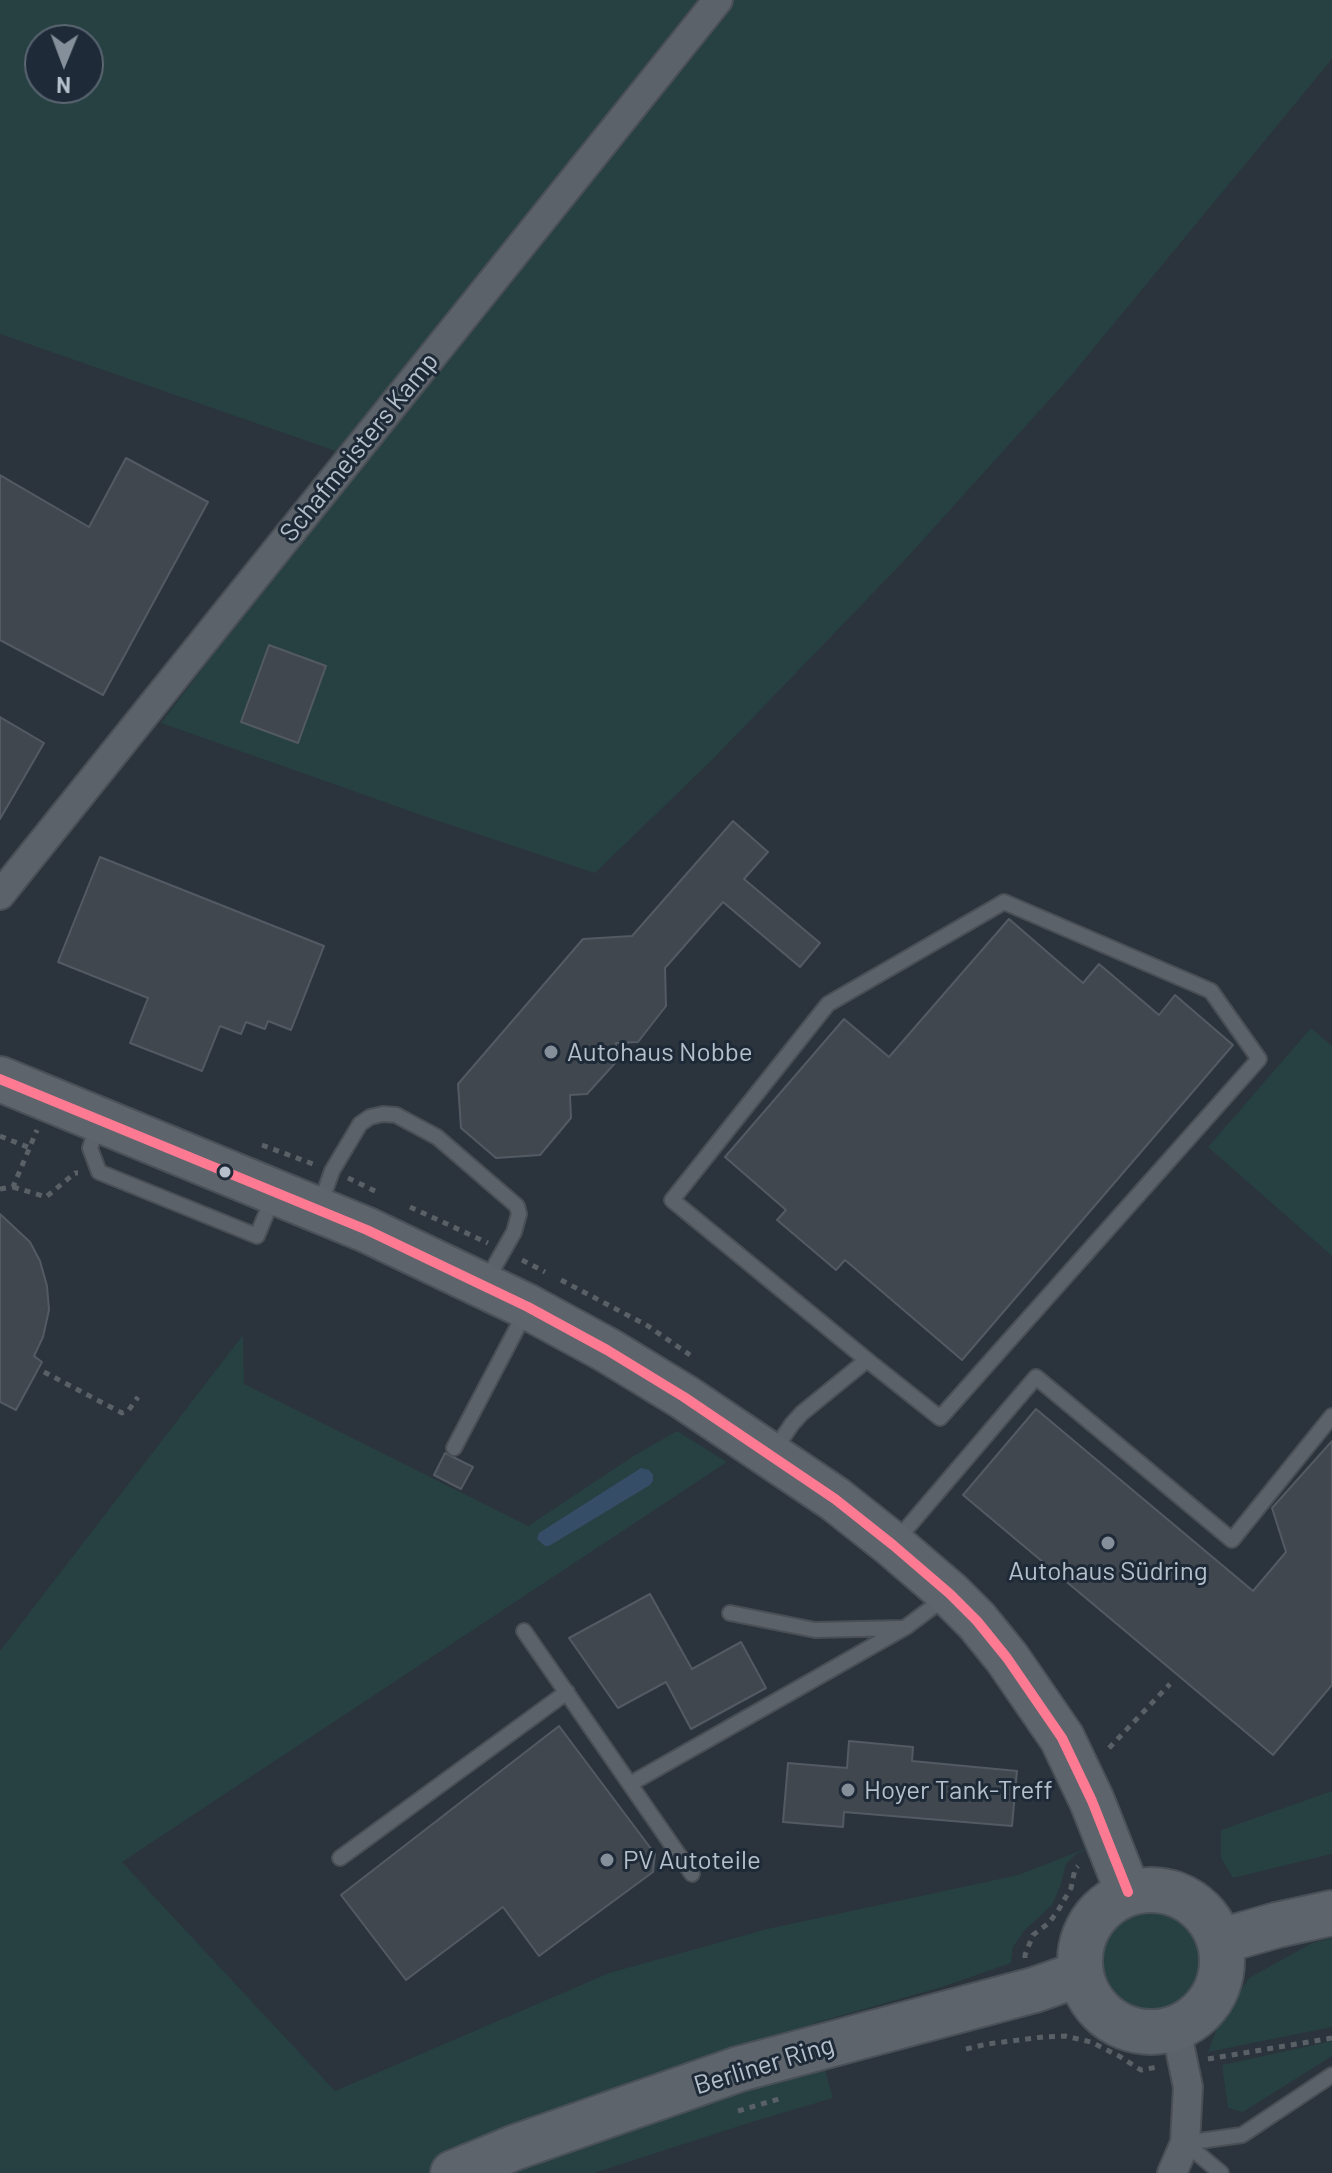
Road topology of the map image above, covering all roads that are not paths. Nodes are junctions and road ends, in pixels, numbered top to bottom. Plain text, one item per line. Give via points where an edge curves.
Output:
1 (718, 0) edge
2 (0, 895) edge
3 (0, 1079) edge
4 (99, 1120) junction
5 (275, 1192) junction
6 (318, 1209) junction
7 (484, 1285) junction
8 (528, 1307) junction
9 (867, 1360) junction
10 (1332, 1416) edge
11 (454, 1448) dead end
12 (771, 1455) junction
13 (893, 1545) junction
14 (950, 1594) junction
15 (730, 1613) dead end
16 (906, 1627) junction
17 (524, 1631) dead end
18 (567, 1692) junction
19 (630, 1784) junction
20 (340, 1858) dead end
21 (1120, 1873) junction
22 (692, 1874) dead end
23 (1332, 1913) edge
24 (1221, 1941) junction
25 (1080, 1974) junction
26 (1180, 2046) junction
27 (1332, 2075) edge
28 (1185, 2143) junction
29 (453, 2173) edge
30 (1172, 2173) edge
31 (1221, 2173) edge

1 - 2 street, Schafmeisters Kamp
3 - 4 main road
4 - 5 main road
4 - 5 lane via 90,1148 99,1172 257,1236
5 - 6 main road
6 - 7 main road
6 - 7 lane via 332,1171 360,1124 370,1117 396,1115 437,1137 517,1206 514,1232
7 - 8 main road
8 - 11 lane
8 - 12 main road via 607,1350
9 - 9 lane via 672,1200 828,1004 1004,902 1211,991 1259,1059 940,1418
9 - 12 lane via 802,1413
10 - 13 lane via 1232,1540 1036,1377
12 - 13 main road
13 - 14 main road
14 - 16 lane
14 - 21 main road via 1007,1658 1062,1738
15 - 16 lane via 815,1630
16 - 19 lane
17 - 18 lane
18 - 19 lane
18 - 20 lane
19 - 22 lane
21 - 24 main road via 1185,1897 1207,1915
21 - 25 main road via 1105,1905 1088,1924 1080,1948
23 - 24 main road
24 - 26 main road via 1223,1968 1215,1994
25 - 26 main road via 1092,2003 1115,2023
25 - 29 main road, Berliner Ring via 739,2069
26 - 28 street via 1188,2087
27 - 28 lane via 1242,2135
28 - 30 street
28 - 31 lane

